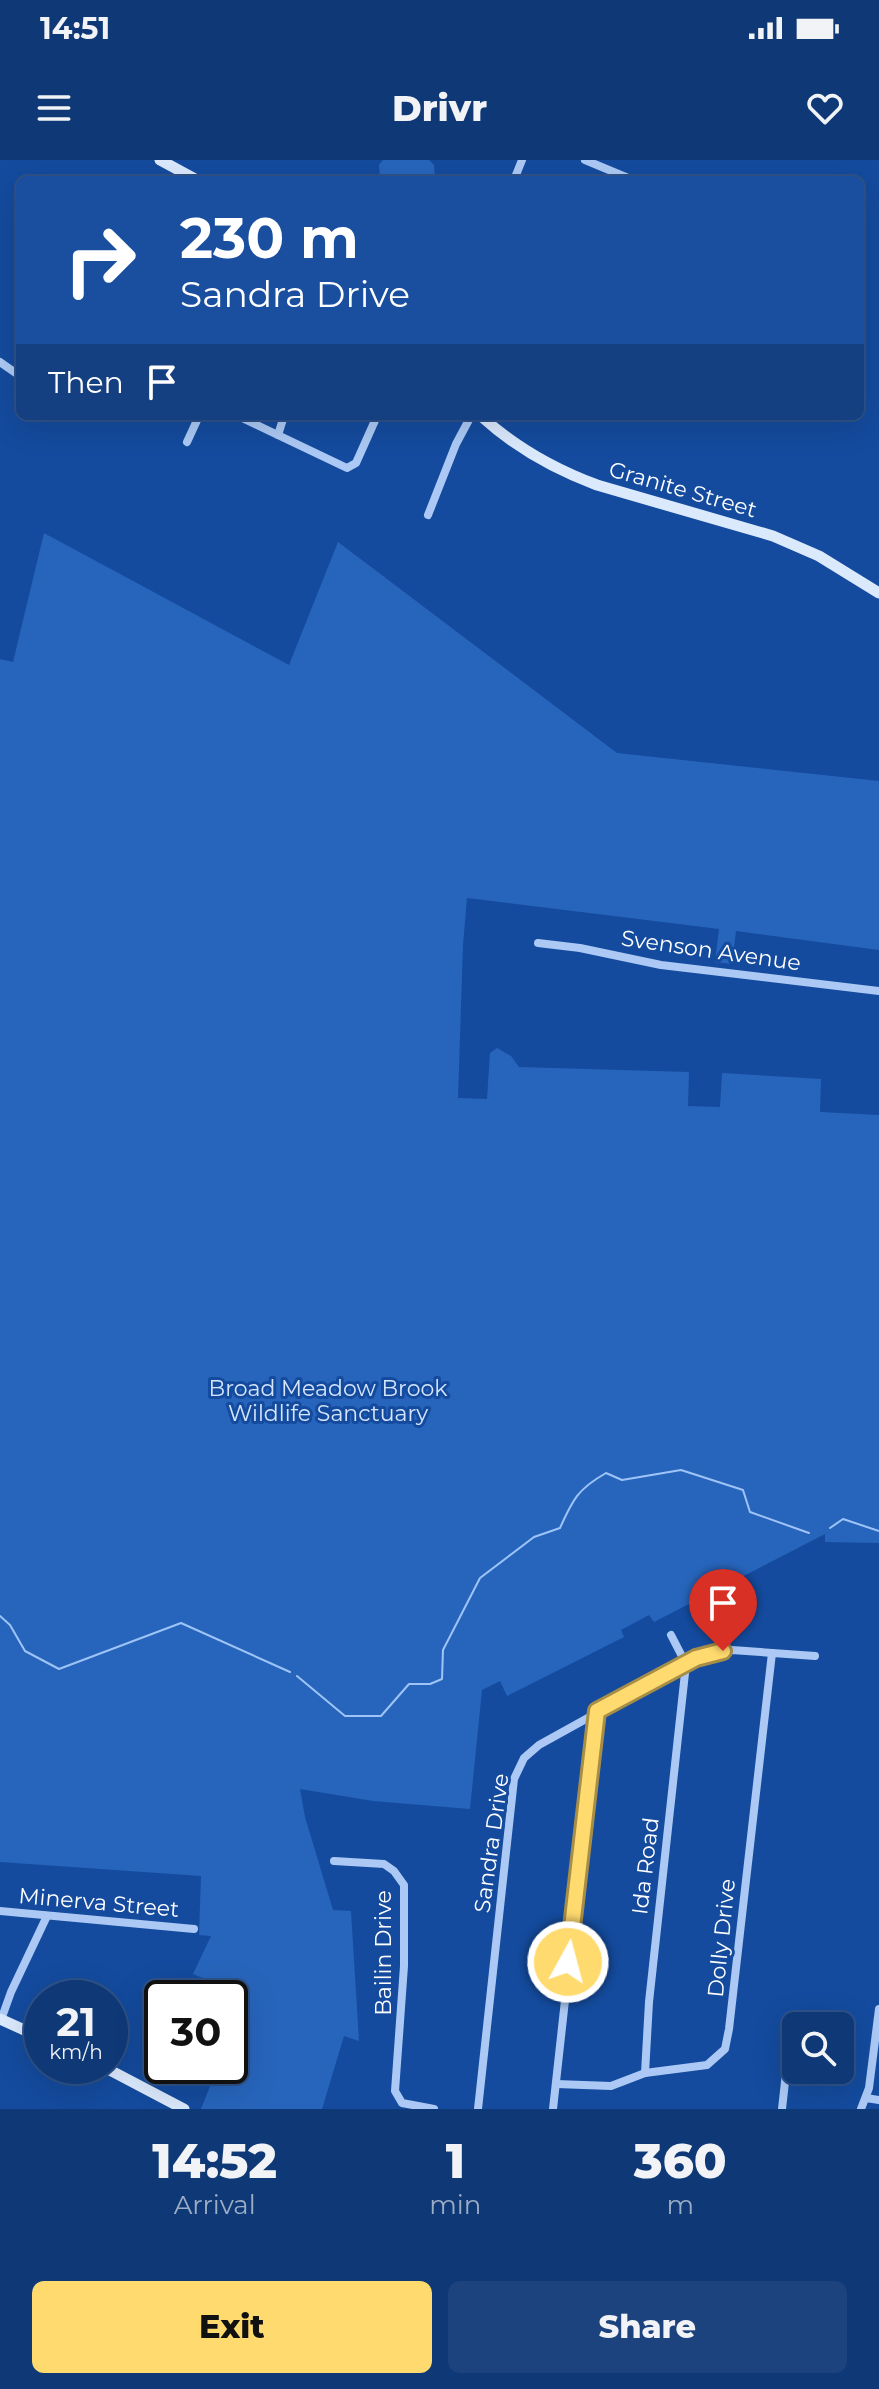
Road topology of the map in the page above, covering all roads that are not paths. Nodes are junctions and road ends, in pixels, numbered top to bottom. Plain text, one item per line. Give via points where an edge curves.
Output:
1 (160, 160) edge
2 (585, 160) edge
3 (190, 176) edge
4 (623, 176) edge
5 (197, 420) edge
6 (246, 420) edge
7 (283, 420) edge
8 (375, 420) edge
9 (469, 420) edge
10 (486, 420) edge
11 (278, 435) junction
12 (187, 442) dead end
13 (428, 515) dead end
14 (879, 593) edge
15 (538, 943) dead end
16 (879, 991) edge
17 (671, 1635) dead end
18 (772, 1653) junction
19 (815, 1656) dead end
20 (686, 1664) junction
21 (597, 1711) junction
22 (334, 1861) dead end
23 (0, 1911) edge
24 (47, 1916) junction
25 (194, 1929) dead end
26 (879, 2009) edge
27 (0, 2019) edge
28 (24, 2030) edge
29 (877, 2039) edge
30 (645, 2073) junction
31 (128, 2080) edge
32 (556, 2084) junction
33 (785, 2084) edge
34 (866, 2098) junction
35 (879, 2100) edge
36 (184, 2109) edge
37 (434, 2109) edge
38 (478, 2109) edge
39 (553, 2109) edge
40 (782, 2109) edge
41 (861, 2109) edge

1 - 3 street
2 - 4 street
5 - 12 street
6 - 11 street
7 - 11 street
8 - 11 street via 354,465 347,468
9 - 13 street
10 - 14 street, Granite Street via 522,449 570,475 773,536 819,556
15 - 16 street, Svenson Avenue via 661,965
17 - 20 street
18 - 19 street, Sandra Drive
18 - 20 street, Sandra Drive via 723,1651
18 - 30 street, Dolly Drive via 727,2043 707,2065
20 - 21 street, Sandra Drive
20 - 30 street, Ida Road
21 - 32 street
21 - 38 street, Sandra Drive via 528,1753 515,1773
22 - 37 street, Bailin Drive via 384,1864 404,1885 395,2087 398,2100 410,2107
23 - 24 street, Minerva Street
24 - 25 street, Minerva Street
24 - 27 street
26 - 29 street
27 - 28 street
29 - 34 street
30 - 32 street, Dolly Drive via 611,2086
31 - 36 street
32 - 39 street
33 - 40 street
34 - 35 street
34 - 41 street

